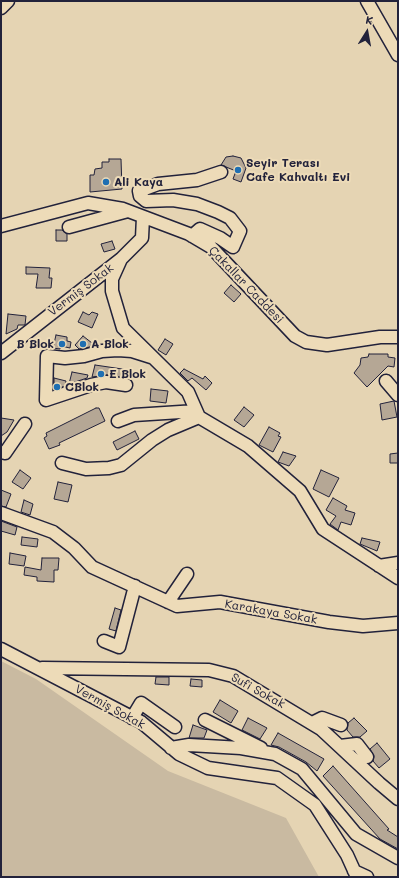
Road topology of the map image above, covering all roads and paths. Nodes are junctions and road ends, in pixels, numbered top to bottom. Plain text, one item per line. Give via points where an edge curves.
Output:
1 (8, 1) edge
2 (367, 1) edge
3 (1, 8) edge
4 (398, 55) edge
5 (221, 172) dead end
6 (129, 211) junction
7 (143, 217) junction
8 (13, 223) junction
9 (1, 226) edge
10 (69, 227) dead end
11 (1, 233) edge
12 (192, 236) junction
13 (121, 259) junction
14 (398, 337) edge
15 (1, 353) edge
16 (154, 358) junction
17 (386, 381) dead end
18 (126, 385) dead end
19 (398, 395) edge
20 (197, 414) junction
21 (118, 421) dead end
22 (25, 424) dead end
23 (1, 452) edge
24 (62, 463) dead end
25 (1, 513) edge
26 (398, 563) edge
27 (378, 566) junction
28 (186, 574) dead end
29 (398, 578) edge
30 (135, 586) junction
31 (168, 602) junction
32 (398, 623) edge
33 (104, 641) dead end
34 (1, 649) edge
35 (36, 668) junction
36 (132, 718) junction
37 (205, 720) dead end
38 (312, 723) junction
39 (341, 725) dead end
40 (174, 727) dead end
41 (340, 746) junction
42 (171, 748) junction
43 (275, 754) junction
44 (367, 757) dead end
45 (398, 799) edge
46 (398, 858) edge
47 (356, 874) edge
48 (367, 877) edge

1 - 3 street
2 - 4 street
5 - 12 street via 197,180 158,184 140,191 140,196 146,201 173,200 197,204 218,212 230,218 240,231 233,247 200,229
6 - 7 street, Çakallar Caddesi
6 - 8 street, Çakallar Caddesi via 88,203
6 - 10 street
7 - 12 street, Çakallar Caddesi
7 - 13 street, Vermiş Sokak via 142,238
8 - 9 street, Çakallar Caddesi
8 - 11 street
12 - 14 street, Çakallar Caddesi via 210,247 295,336 306,342 327,345 380,337
13 - 15 street, Vermiş Sokak
13 - 16 street via 112,279 112,291 123,328
16 - 18 street via 132,351 118,350 65,358 47,356 46,400 106,382
16 - 20 street via 188,392
17 - 19 street
20 - 21 street via 134,414
20 - 24 street via 152,440 121,465 86,469
20 - 27 street via 248,446 300,491 323,529
22 - 23 street via 5,453
25 - 30 street, Karakaya Sokak via 53,532 74,548 92,567
26 - 27 street
27 - 29 street
28 - 31 street
30 - 31 street, Karakaya Sokak
30 - 33 street via 119,647
31 - 32 street, Karakaya Sokak via 177,606 220,602 362,626
34 - 35 street, Vermiş Sokak
35 - 36 street, Vermiş Sokak
35 - 38 street, Sufi Sokak via 209,670 233,676
36 - 40 street via 141,703
36 - 42 street, Vermiş Sokak via 141,722
37 - 43 street
38 - 39 street via 322,718
38 - 41 street, Sufi Sokak
41 - 44 street via 357,744
41 - 45 street, Sufi Sokak
42 - 43 street via 189,745 241,748
42 - 47 street, Vermiş Sokak via 208,768 277,778 316,805
43 - 46 street via 302,769 356,834
47 - 48 street

